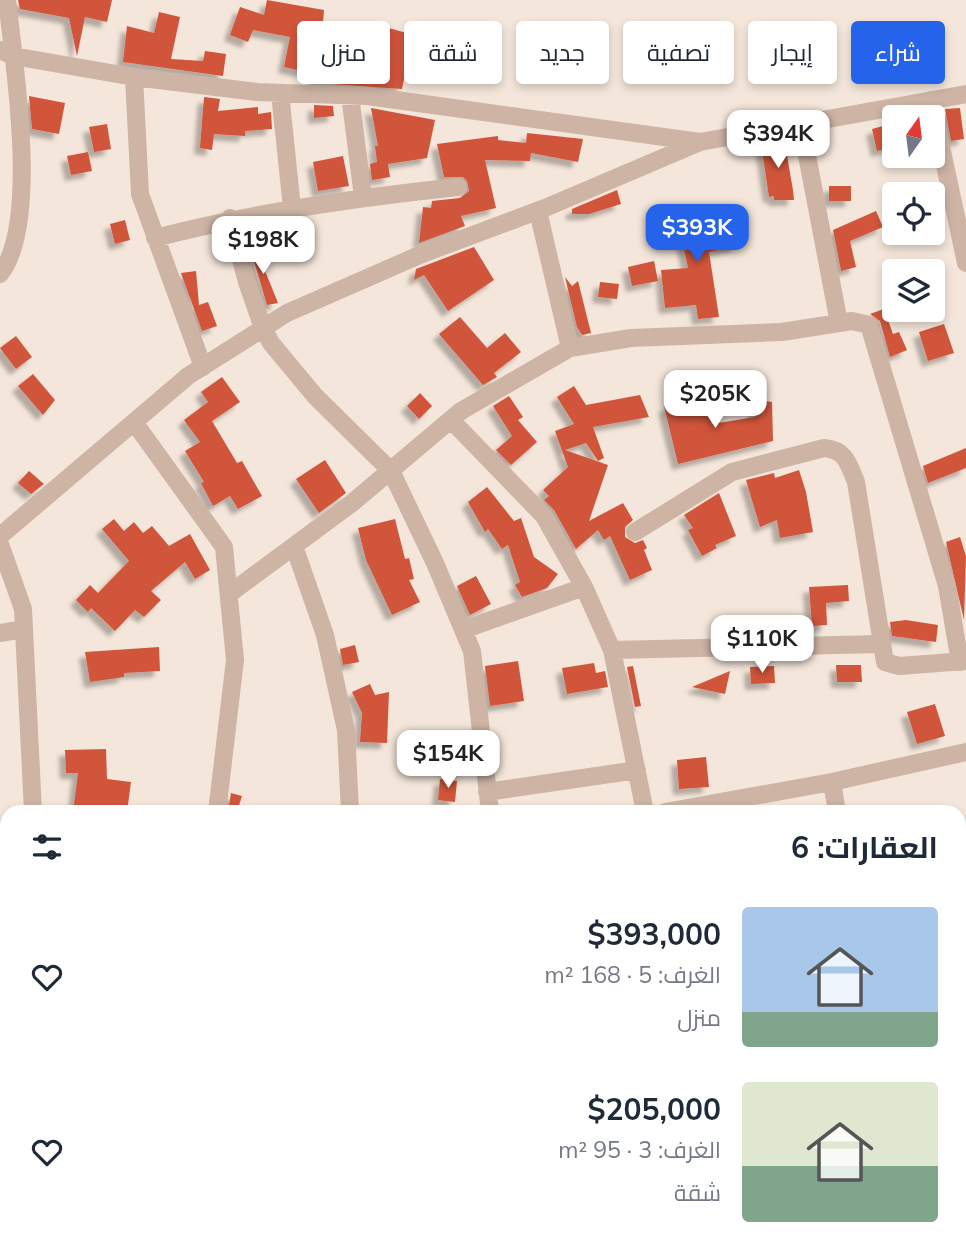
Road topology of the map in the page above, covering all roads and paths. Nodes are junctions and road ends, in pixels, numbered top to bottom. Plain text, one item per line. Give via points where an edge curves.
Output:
1 (7, 0) edge
2 (6, 53) edge
3 (134, 77) junction
4 (280, 93) junction
5 (966, 94) edge
6 (351, 95) junction
7 (931, 100) junction
8 (801, 124) junction
9 (700, 142) junction
10 (458, 187) dead end
11 (363, 197) junction
12 (292, 208) junction
13 (538, 211) junction
14 (230, 218) junction
15 (155, 238) junction
16 (966, 263) edge
17 (1, 271) edge
18 (839, 323) junction
19 (263, 328) junction
20 (570, 348) junction
21 (203, 367) junction
22 (451, 420) junction
23 (134, 422) junction
24 (391, 471) junction
25 (635, 532) dead end
26 (0, 536) edge
27 (0, 544) edge
28 (294, 546) junction
29 (584, 587) junction
30 (229, 594) junction
31 (24, 629) junction
32 (463, 629) junction
33 (0, 633) edge
34 (880, 644) junction
35 (612, 650) junction
36 (963, 661) edge
37 (966, 752) edge
38 (637, 770) junction
39 (832, 782) junction
40 (487, 792) junction
41 (33, 805) edge
42 (218, 805) edge
43 (349, 805) edge
44 (488, 805) edge
45 (644, 805) edge
46 (734, 805) edge
47 (836, 805) edge

1 - 2 street
2 - 3 street
2 - 17 street via 21,133 21,216
3 - 4 street
3 - 15 street via 140,194
4 - 6 street
4 - 12 street
5 - 7 street
6 - 9 street
6 - 11 street
7 - 8 street
7 - 16 street
8 - 9 street
8 - 18 street
9 - 13 street
10 - 11 street
11 - 12 street
12 - 14 street
13 - 19 street via 422,254
13 - 20 street
14 - 15 street
14 - 19 street
15 - 21 street
18 - 20 street via 782,332 631,338
18 - 36 street via 869,325 947,586
19 - 21 street
19 - 24 street via 315,396
20 - 22 street
21 - 23 street
22 - 24 street
22 - 29 street via 544,516
23 - 26 street
23 - 30 street via 224,547
24 - 28 street
24 - 32 street
25 - 34 street via 732,472 824,448 837,449 846,456 856,482
27 - 31 street via 23,609
28 - 30 street
28 - 43 street via 325,635 343,719
29 - 32 street
29 - 35 street
30 - 42 street via 235,660
31 - 33 street
31 - 41 street
32 - 40 street via 472,651
34 - 35 street
34 - 36 street via 885,662 899,666
35 - 38 street
37 - 39 street
38 - 40 street
38 - 45 street
39 - 46 street
39 - 47 street
40 - 44 street

